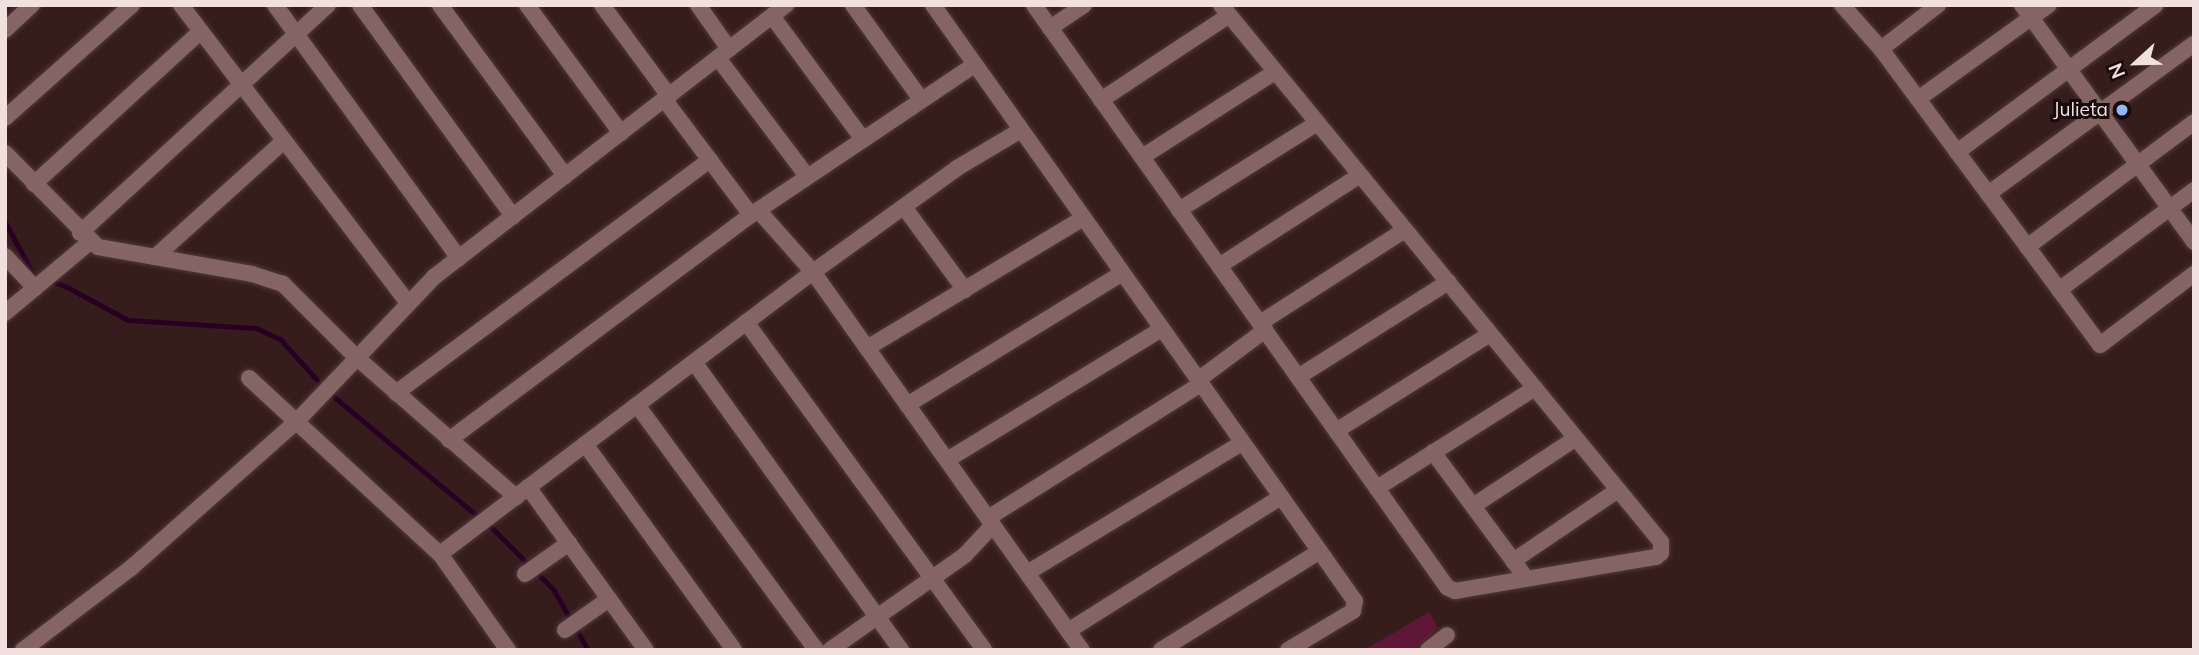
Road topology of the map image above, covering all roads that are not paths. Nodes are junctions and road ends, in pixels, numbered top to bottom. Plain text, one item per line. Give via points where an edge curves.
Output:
1 (32, 5) edge
2 (132, 5) edge
3 (181, 5) edge
4 (275, 5) edge
5 (328, 5) edge
6 (360, 5) edge
7 (440, 5) edge
8 (527, 5) edge
9 (603, 5) edge
10 (698, 5) edge
11 (786, 5) edge
12 (853, 5) edge
13 (933, 5) edge
14 (1034, 5) edge
15 (1084, 5) edge
16 (1842, 5) edge
17 (1938, 5) edge
18 (2049, 5) edge
19 (2156, 5) edge
20 (1225, 11) edge
21 (2027, 12) edge
22 (772, 16) junction
23 (1050, 28) junction
24 (5, 30) edge
25 (201, 31) junction
26 (296, 34) junction
27 (2194, 44) edge
28 (1881, 49) junction
29 (723, 54) junction
30 (974, 65) junction
31 (2069, 70) junction
32 (1275, 72) junction
33 (240, 83) junction
34 (667, 97) junction
35 (920, 98) junction
36 (1918, 99) junction
37 (1101, 100) junction
38 (2102, 113) junction
39 (5, 118) edge
40 (2194, 122) edge
41 (1317, 123) junction
42 (1021, 130) junction
43 (621, 133) junction
44 (862, 138) junction
45 (284, 141) junction
46 (1957, 152) junction
47 (5, 153) edge
48 (1142, 157) junction
49 (710, 160) junction
50 (2137, 164) junction
51 (1360, 175) junction
52 (565, 176) junction
53 (807, 176) junction
54 (34, 184) junction
55 (2194, 190) edge
56 (1988, 194) junction
57 (904, 207) junction
58 (2168, 208) junction
59 (1179, 211) junction
60 (755, 212) junction
61 (513, 216) junction
62 (1083, 218) junction
63 (1405, 230) junction
64 (85, 237) junction
65 (2194, 242) edge
66 (2027, 247) junction
67 (5, 256) edge
68 (155, 257) junction
69 (459, 258) junction
70 (1219, 266) junction
71 (813, 272) junction
72 (1122, 273) junction
73 (2194, 274) edge
74 (1448, 282) junction
75 (35, 288) junction
76 (965, 290) junction
77 (2059, 290) junction
78 (407, 302) junction
79 (5, 313) edge
80 (746, 322) junction
81 (1262, 327) junction
82 (1162, 329) junction
83 (1490, 334) junction
84 (867, 348) junction
85 (356, 357) junction
86 (694, 362) junction
87 (1298, 377) junction
88 (249, 378) dead end
89 (1200, 382) junction
90 (1535, 388) junction
91 (396, 393) junction
92 (637, 405) junction
93 (908, 405) junction
94 (296, 421) junction
95 (1336, 431) junction
96 (1576, 438) junction
97 (449, 440) junction
98 (1242, 443) junction
99 (585, 444) junction
100 (1433, 452) junction
101 (947, 460) junction
102 (1377, 488) junction
103 (1618, 490) junction
104 (522, 492) junction
105 (1281, 497) junction
106 (1473, 506) junction
107 (990, 521) junction
108 (569, 543) junction
109 (1320, 551) junction
110 (440, 554) junction
111 (1513, 561) junction
112 (1027, 573) junction
113 (526, 574) dead end
114 (932, 578) junction
115 (1526, 579) junction
116 (609, 599) junction
117 (877, 617) junction
118 (565, 630) dead end
119 (1068, 631) junction
120 (1447, 635) dead end
121 (23, 650) edge
122 (508, 650) edge
123 (646, 650) edge
124 (734, 650) edge
125 (816, 650) edge
126 (830, 650) edge
127 (901, 650) edge
128 (984, 650) edge
129 (1082, 650) edge
130 (1161, 650) edge
131 (1288, 650) edge
132 (1427, 650) edge

1 - 24 street
2 - 39 street
3 - 25 street
4 - 26 street
5 - 26 street
6 - 61 street
7 - 52 street
8 - 43 street
9 - 34 street
10 - 29 street
11 - 22 street
12 - 35 street
13 - 30 street
14 - 23 street
15 - 23 street
16 - 28 street
17 - 28 street
18 - 21 street
19 - 31 street
20 - 32 street
20 - 37 street
21 - 31 street
21 - 36 street
22 - 29 street
22 - 44 street
23 - 37 street
25 - 33 street
25 - 54 street
26 - 33 street
26 - 69 street
27 - 38 street
28 - 36 street
29 - 34 street
29 - 53 street
30 - 35 street
30 - 42 street
31 - 38 street
31 - 46 street
32 - 41 street
32 - 48 street
33 - 45 street
33 - 64 street
34 - 43 street
34 - 49 street
35 - 44 street
36 - 46 street
37 - 48 street
38 - 50 street
38 - 56 street
40 - 50 street
41 - 51 street
41 - 59 street
42 - 57 street
42 - 62 street
43 - 52 street
44 - 53 street
45 - 68 street
45 - 78 street
46 - 56 street
47 - 54 street
48 - 59 street
49 - 60 street
49 - 91 street
50 - 58 street
50 - 66 street
51 - 63 street
51 - 70 street
52 - 61 street
53 - 60 street
54 - 64 street
55 - 58 street
56 - 66 street
57 - 71 street
57 - 76 street
58 - 65 street
58 - 77 street
59 - 70 street
60 - 71 street
60 - 97 street
61 - 69 street
62 - 72 street
62 - 76 street
63 - 74 street
63 - 81 street
64 - 68 street
64 - 75 street
66 - 77 street
67 - 75 street
68 - 85 street via 283,284
69 - 78 street
70 - 81 street
71 - 80 street
71 - 84 street
72 - 82 street
72 - 93 street
73 - 77 street via 2100,345
74 - 83 street
74 - 87 street
75 - 79 street
76 - 84 street
78 - 85 street
80 - 86 street
80 - 114 street
81 - 87 street
81 - 89 street
82 - 89 street
82 - 101 street
83 - 90 street
83 - 95 street
84 - 93 street
85 - 91 street
85 - 94 street
86 - 92 street
86 - 117 street
87 - 95 street
88 - 94 street
89 - 98 street
89 - 107 street
90 - 96 street
90 - 100 street
91 - 97 street
92 - 99 street
92 - 125 street
93 - 101 street
94 - 110 street
94 - 121 street via 131,568
95 - 102 street
96 - 103 street
96 - 106 street
97 - 104 street
98 - 105 street
98 - 112 street
99 - 104 street
99 - 124 street
100 - 102 street
100 - 106 street
101 - 107 street
102 - 115 street via 1447,587 1455,591
103 - 111 street
103 - 115 street via 1661,542 1661,553 1649,560
104 - 108 street
104 - 110 street
105 - 109 street
105 - 119 street
106 - 111 street
107 - 112 street
107 - 114 street via 965,555
108 - 113 street
108 - 116 street
109 - 130 street
109 - 131 street via 1356,606
110 - 122 street
111 - 115 street
112 - 119 street
114 - 117 street
114 - 128 street
116 - 118 street
116 - 123 street
117 - 126 street
117 - 127 street
119 - 129 street
120 - 132 street

